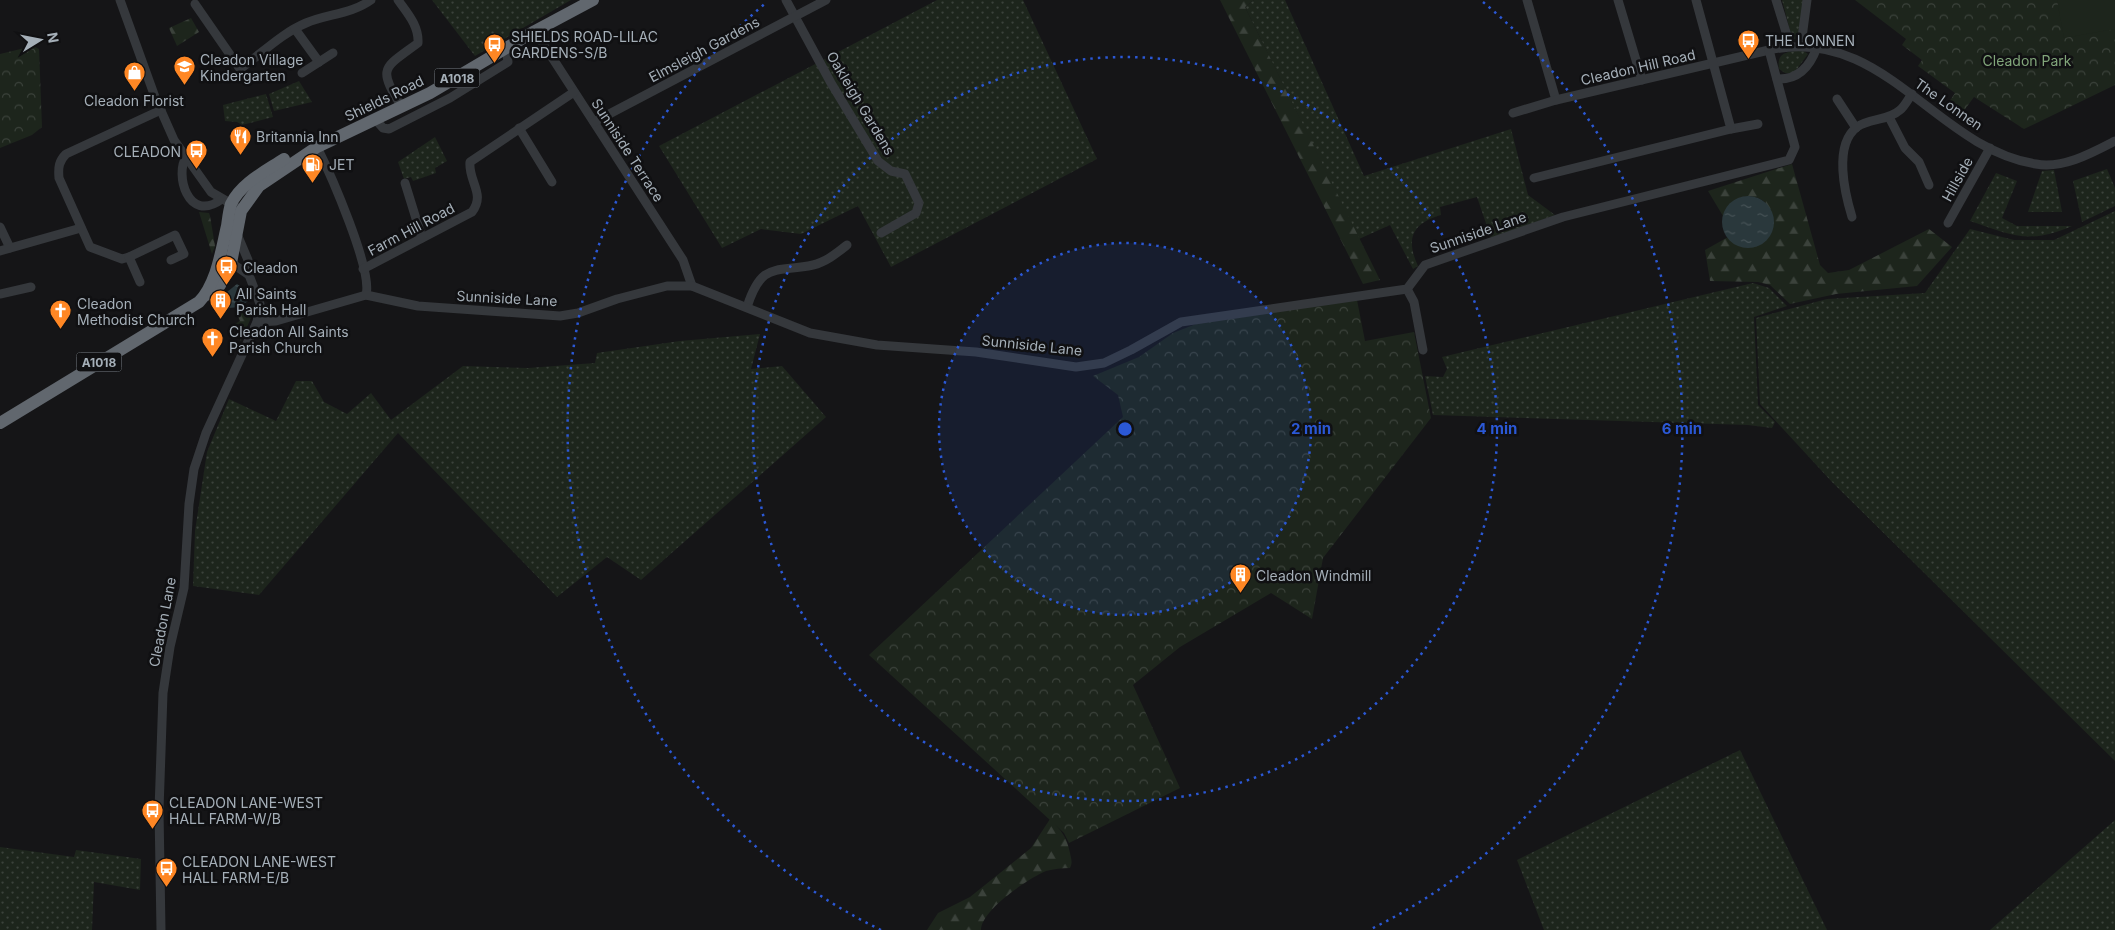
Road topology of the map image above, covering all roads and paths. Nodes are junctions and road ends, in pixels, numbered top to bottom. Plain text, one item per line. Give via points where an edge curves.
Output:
1 (120, 0) edge
2 (371, 0) edge
3 (398, 0) edge
4 (593, 0) edge
5 (786, 0) edge
6 (826, 0) edge
7 (1527, 0) edge
8 (1618, 0) edge
9 (1696, 0) edge
10 (1776, 0) edge
11 (1807, 0) edge
12 (196, 4) dead end
13 (795, 17) junction
14 (296, 29) junction
15 (535, 31) junction
16 (1790, 45) junction
17 (1801, 45) junction
18 (1817, 47) junction
19 (506, 49) junction
20 (1770, 50) junction
21 (333, 53) dead end
22 (319, 62) junction
23 (1715, 63) junction
24 (302, 73) dead end
25 (1642, 80) junction
26 (1777, 80) junction
27 (574, 92) junction
28 (1912, 94) junction
29 (1556, 100) junction
30 (1837, 100) dead end
31 (402, 107) junction
32 (161, 110) junction
33 (1512, 113) dead end
34 (1889, 117) junction
35 (375, 119) junction
36 (594, 122) junction
37 (1758, 124) dead end
38 (519, 128) junction
39 (1856, 128) junction
40 (1731, 129) junction
41 (2115, 141) edge
42 (317, 147) junction
43 (1990, 148) junction
44 (186, 158) junction
45 (1534, 178) dead end
46 (552, 182) dead end
47 (405, 183) dead end
48 (1929, 185) dead end
49 (231, 205) junction
50 (1852, 217) dead end
51 (1948, 224) dead end
52 (0, 227) edge
53 (81, 228) junction
54 (881, 233) dead end
55 (236, 234) junction
56 (422, 238) junction
57 (847, 245) dead end
58 (10, 248) junction
59 (0, 251) edge
60 (220, 256) junction
61 (129, 257) junction
62 (171, 260) dead end
63 (231, 263) junction
64 (363, 269) junction
65 (249, 275) junction
66 (140, 282) dead end
67 (692, 286) junction
68 (31, 287) dead end
69 (1407, 289) junction
70 (0, 294) edge
71 (366, 295) junction
72 (202, 298) junction
73 (747, 307) junction
74 (257, 322) junction
75 (1423, 350) dead end
76 (0, 423) edge
77 (161, 930) edge

1 - 32 street
2 - 14 street via 358,8
3 - 31 street via 419,34 418,44 388,65 385,73
4 - 15 highway, Shields Road / A1018
5 - 13 street, Oakleigh Gardens
6 - 13 street, Elmsleigh Gardens
7 - 29 street
8 - 25 street
9 - 23 street
10 - 16 street
11 - 17 street
12 - 14 street via 240,69
13 - 36 street, Elmsleigh Gardens
13 - 54 street, Oakleigh Gardens via 878,161 891,171 905,174 919,203 919,208 909,218
14 - 22 street
15 - 19 highway, Shields Road / A1018
15 - 27 street, Sunniside Terrace
16 - 17 street, The Lonnen
16 - 20 street, The Lonnen
17 - 18 street, The Lonnen
18 - 26 street via 1800,74
18 - 28 street, The Lonnen via 1867,63
19 - 31 highway, Shields Road / A1018
19 - 35 street via 508,62 450,98 389,129 383,128
20 - 23 street, Cleadon Hill Road
20 - 26 street, Sunniside Lane
21 - 22 street
22 - 24 street
23 - 25 street, Cleadon Hill Road
23 - 40 street
25 - 29 street, Cleadon Hill Road
26 - 69 street, Sunniside Lane via 1795,147 1789,160 1563,218 1425,265
27 - 36 street, Sunniside Terrace
27 - 38 street, Farm Hill Road
28 - 34 street via 1900,110
28 - 43 street, The Lonnen
29 - 33 street, Cleadon Hill Road
30 - 39 street
31 - 35 highway, Shields Road / A1018
32 - 44 street
32 - 53 street via 74,149 60,160 59,178
34 - 39 street
34 - 48 street via 1905,148 1919,162
35 - 42 highway, Shields Road / A1018
36 - 67 street, Sunniside Terrace via 683,260
37 - 40 street
38 - 46 street
38 - 56 street, Farm Hill Road via 470,162 469,169 479,195 472,212
39 - 50 street via 1842,164 1843,188
40 - 45 street
41 - 43 street, The Lonnen via 2085,156 2037,165
42 - 49 highway, Shields Road / A1018
42 - 64 street via 343,203
43 - 51 street, Hillside
44 - 49 street via 211,192
44 - 49 street via 181,173 192,203 205,208
47 - 56 street
49 - 55 highway, Shields Road / A1018
49 - 60 highway, Shields Road / A1018
52 - 58 street
53 - 58 street
53 - 61 street via 90,247 96,251 122,259
55 - 63 highway, Shields Road / A1018
55 - 65 street, Cleadon Lane via 248,260
56 - 64 street, Farm Hill Road
57 - 73 street via 819,263 780,268 765,275 755,287
58 - 59 street
60 - 63 street
60 - 72 highway, Shields Road / A1018
61 - 62 street via 175,235 184,254
61 - 66 street
63 - 65 street
63 - 72 highway, Shields Road / A1018 via 220,284
64 - 71 street
65 - 74 street, Cleadon Lane via 260,304
67 - 71 street, Sunniside Lane via 666,286 560,316 418,306
67 - 73 street, Sunniside Lane
68 - 70 street
69 - 73 street, Sunniside Lane via 1181,322 1104,363 1076,367 976,352 852,341 810,333
69 - 75 street via 1414,302
71 - 74 street, Sunniside Lane via 276,321
72 - 76 highway, A1018
74 - 77 street, Cleadon Lane via 206,433 194,469 184,588 163,693 159,810

